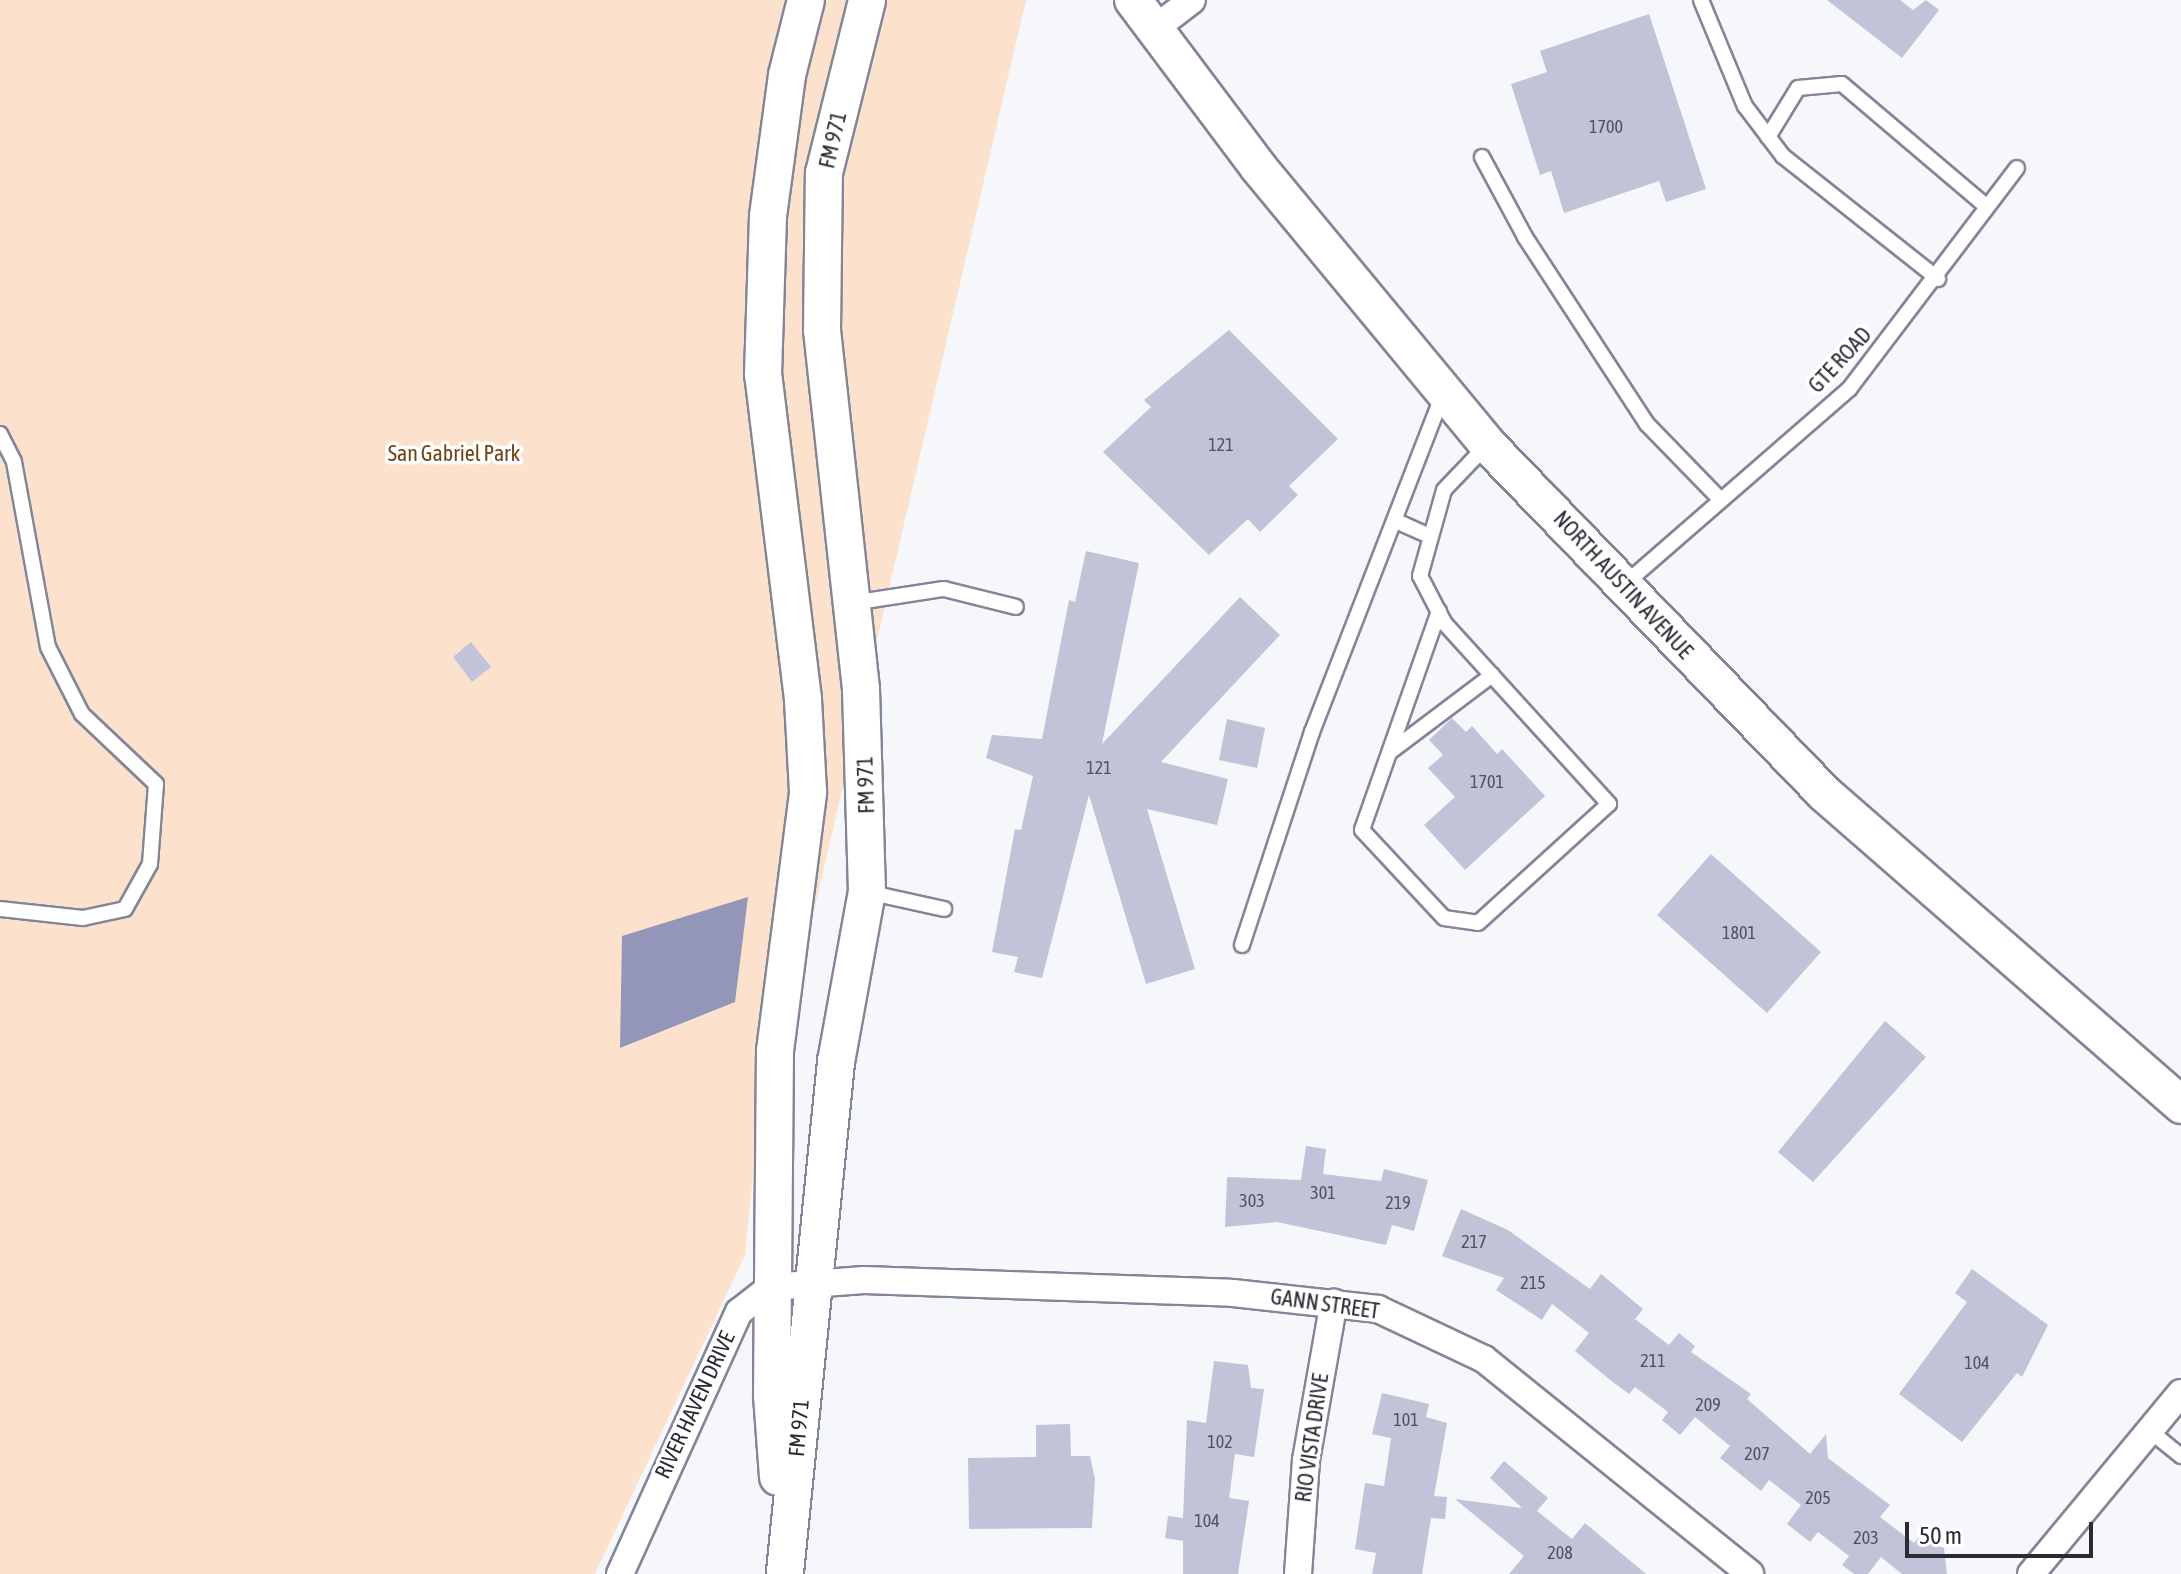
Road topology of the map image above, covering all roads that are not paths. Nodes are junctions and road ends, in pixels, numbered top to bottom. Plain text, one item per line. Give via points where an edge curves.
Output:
1 (806, 0) edge
2 (867, 0) edge
3 (1133, 0) edge
4 (1192, 0) edge
5 (1701, 0) edge
6 (1153, 30) junction
7 (1768, 137) junction
8 (1482, 157) dead end
9 (2017, 168) dead end
10 (1987, 207) junction
11 (1938, 279) junction
12 (1444, 392) junction
13 (0, 434) edge
14 (1488, 445) junction
15 (1720, 499) junction
16 (1396, 521) junction
17 (1427, 535) junction
18 (1626, 583) junction
19 (848, 604) junction
20 (1016, 607) dead end
21 (791, 609) junction
22 (1439, 611) junction
23 (1492, 675) junction
24 (1389, 753) junction
25 (867, 892) junction
26 (0, 909) edge
27 (944, 909) dead end
28 (1242, 945) dead end
29 (2181, 1105) edge
30 (812, 1281) junction
31 (771, 1287) junction
32 (1334, 1302) junction
33 (2181, 1393) edge
34 (2150, 1431) junction
35 (2181, 1456) edge
36 (785, 1573) edge
37 (620, 1574) edge
38 (1298, 1574) edge
39 (1750, 1574) edge
40 (2031, 1574) edge

1 - 21 main road, FM 971 / FM 971 via 787,75 768,216 763,375
2 - 19 main road, FM 971 / FM 971 via 824,173 822,330
3 - 6 main road, NORTH AUSTIN AVENUE
4 - 6 street
5 - 7 lane via 1731,78
6 - 12 main road, NORTH AUSTIN AVENUE
7 - 10 lane via 1798,88 1842,84
7 - 11 lane
8 - 15 lane via 1525,237 1647,424
9 - 10 lane, GTE ROAD
10 - 11 lane, GTE ROAD
11 - 15 lane, GTE ROAD via 1850,388
12 - 14 main road, NORTH AUSTIN AVENUE
12 - 16 lane
13 - 26 lane via 14,462 48,647 82,714 156,784 150,864 125,909 83,918
14 - 17 lane via 1444,490
14 - 18 main road, NORTH AUSTIN AVENUE
15 - 18 lane, GTE ROAD
16 - 17 lane
16 - 28 lane via 1312,732
17 - 22 lane via 1420,576
18 - 29 main road, NORTH AUSTIN AVENUE via 1825,794
19 - 20 lane via 944,589
19 - 21 main road
19 - 25 main road, FM 971 / FM 971 via 861,689
21 - 31 main road, FM 971 / FM 971 via 808,792 775,1051
22 - 23 lane
22 - 24 lane
23 - 24 lane
23 - 24 lane via 1609,804 1478,923 1444,918 1362,830
25 - 27 lane
25 - 30 main road, FM 971 / FM 971 via 836,1062
30 - 31 street, RIVER HAVEN DRIVE
30 - 32 street, GANN STREET
30 - 36 main road, FM 971 / FM 971
31 - 36 main road, FM 971 / FM 971
31 - 37 street, RIVER HAVEN DRIVE via 739,1312 717,1350
32 - 38 street, RIO VISTA DRIVE via 1306,1460
32 - 39 street, GANN STREET via 1420,1323 1484,1359
33 - 34 street
34 - 35 lane
34 - 40 street

